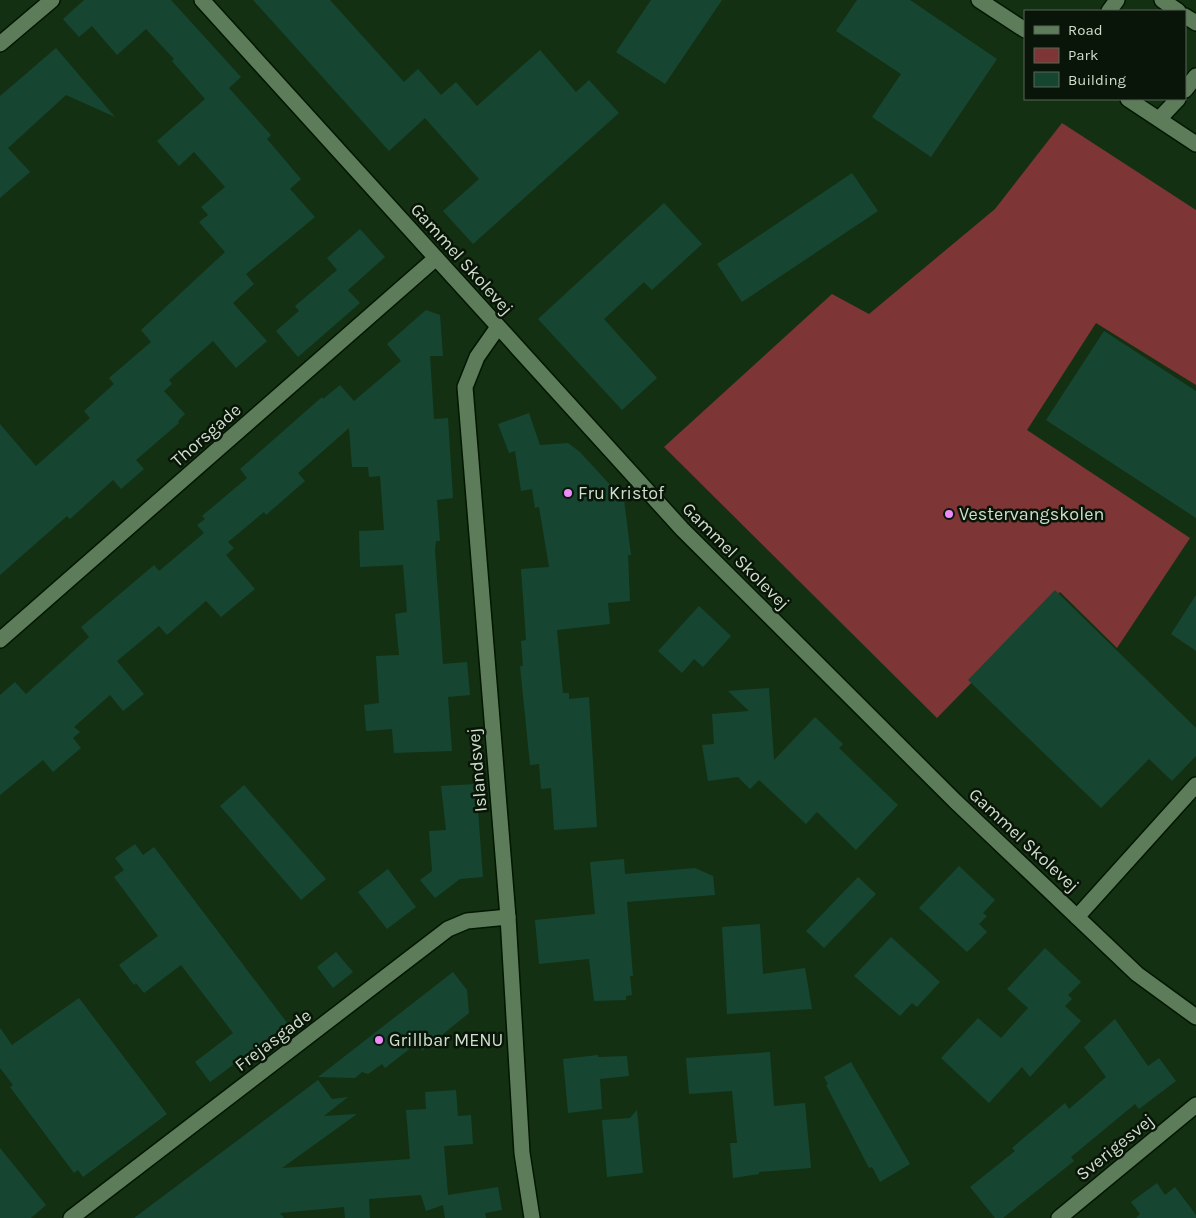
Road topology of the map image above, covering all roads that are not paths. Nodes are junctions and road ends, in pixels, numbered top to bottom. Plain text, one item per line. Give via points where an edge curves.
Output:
1 (52, 0) edge
2 (202, 0) edge
3 (980, 0) edge
4 (1162, 0) edge
5 (1177, 10) edge
6 (1024, 29) edge
7 (0, 44) edge
8 (1196, 76) edge
9 (1186, 89) edge
10 (1130, 100) edge
11 (1177, 100) edge
12 (1159, 119) junction
13 (1196, 144) edge
14 (436, 258) junction
15 (498, 327) junction
16 (0, 640) edge
17 (1196, 785) edge
18 (508, 917) junction
19 (1077, 917) junction
20 (1196, 1017) edge
21 (1196, 1105) edge
22 (71, 1218) edge
23 (532, 1218) edge
24 (1059, 1218) edge

1 - 7 street
2 - 14 street, Gammel Skolevej
3 - 6 street
4 - 5 street
8 - 9 street
10 - 12 street
11 - 12 street
12 - 13 street
14 - 15 street, Gammel Skolevej
14 - 16 street, Thorsgade
15 - 18 street, Islandsvej via 478,358 465,387
15 - 19 street, Gammel Skolevej via 682,529
17 - 19 street
18 - 22 street, Frejasgade via 467,921 448,929
18 - 23 street, Islandsvej via 522,1153
19 - 20 street, Gammel Skolevej via 1138,974
21 - 24 street, Sverigesvej

